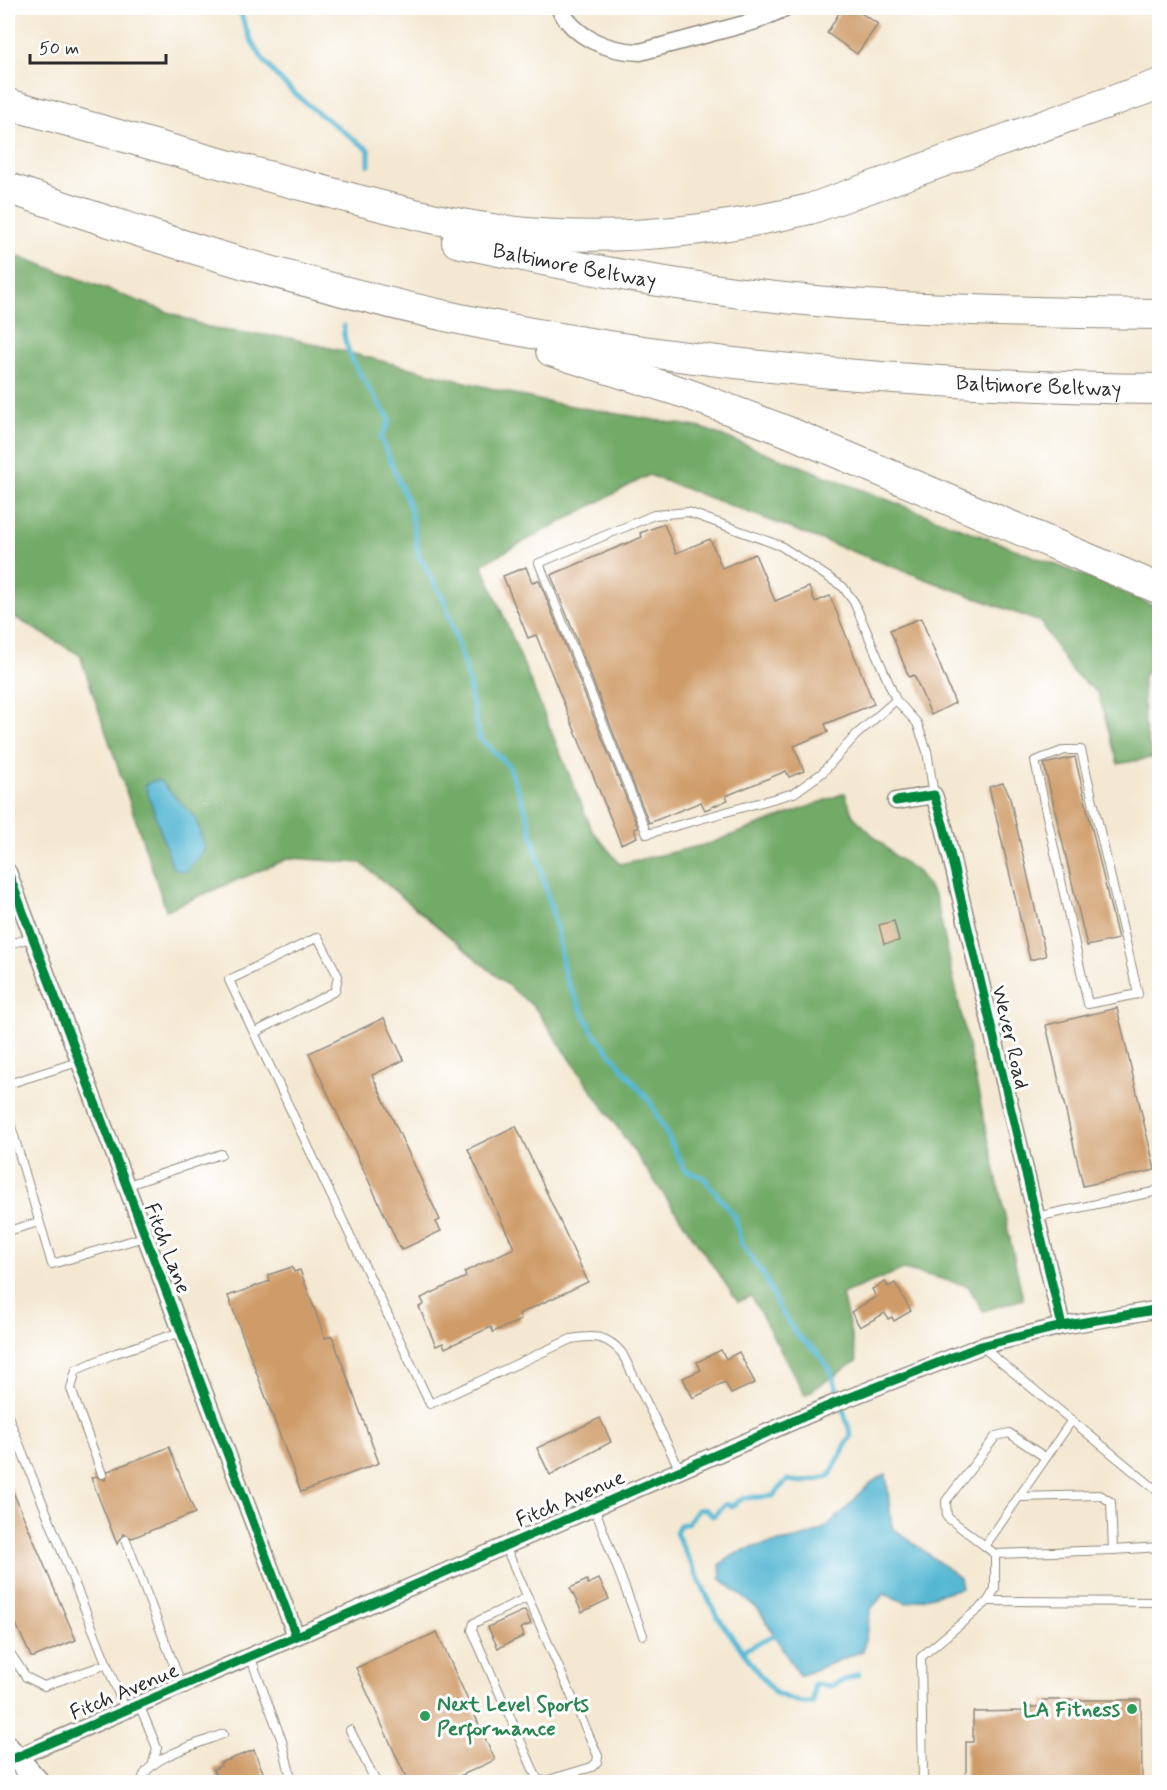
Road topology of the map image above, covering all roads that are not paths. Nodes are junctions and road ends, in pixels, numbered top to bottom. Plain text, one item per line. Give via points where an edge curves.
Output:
1 (559, 8) edge
2 (785, 8) edge
3 (1160, 84) edge
4 (8, 104) edge
5 (8, 112) edge
6 (8, 188) edge
7 (1160, 314) edge
8 (457, 318) junction
9 (1160, 389) edge
10 (1160, 589) edge
11 (896, 700) junction
12 (934, 795) junction
13 (896, 801) dead end
14 (8, 872) edge
15 (32, 938) junction
16 (8, 944) edge
17 (1138, 994) joint
18 (254, 1033) junction
19 (78, 1062) junction
20 (8, 1084) edge
21 (8, 1116) edge
22 (221, 1154) dead end
23 (124, 1186) junction
24 (1160, 1188) edge
25 (1036, 1217) junction
26 (39, 1222) junction
27 (8, 1231) edge
28 (144, 1237) junction
29 (1160, 1309) edge
30 (1062, 1326) junction
31 (181, 1332) junction
32 (981, 1346) junction
33 (8, 1416) edge
34 (1072, 1420) junction
35 (1046, 1458) junction
36 (680, 1470) junction
37 (102, 1474) dead end
38 (1160, 1493) edge
39 (1018, 1497) junction
40 (594, 1507) junction
41 (126, 1540) dead end
42 (505, 1546) junction
43 (985, 1546) junction
44 (1160, 1547) edge
45 (1113, 1550) junction
46 (995, 1554) junction
47 (528, 1598) junction
48 (988, 1601) junction
49 (1160, 1602) edge
50 (643, 1635) dead end
51 (296, 1636) junction
52 (8, 1650) edge
53 (250, 1656) junction
54 (107, 1664) junction
55 (182, 1686) junction
56 (132, 1707) junction
57 (350, 1730) dead end
58 (223, 1734) dead end
59 (10, 1755) edge
60 (153, 1763) junction
61 (573, 1778) edge
62 (38, 1782) edge
63 (142, 1782) edge
64 (292, 1782) edge
65 (376, 1782) edge
66 (923, 1782) edge

1 - 2 street via 563,17 588,39 621,51 640,52 756,21
3 - 4 highway via 810,209 743,224 634,236 557,235 425,217
5 - 7 highway, Baltimore Beltway via 287,201 372,224 591,270 836,303 974,311
6 - 8 highway, Baltimore Beltway via 262,270
8 - 9 highway, Baltimore Beltway via 685,358 834,374 975,385
8 - 10 highway via 688,394 786,431
11 - 11 lane via 854,602 843,586 782,546 688,512 654,515 539,563 647,834 794,792 822,773 856,735
11 - 12 lane via 916,723 927,751
12 - 13 street
12 - 25 street, Wever Road
14 - 15 street, Fitch Lane
15 - 16 lane
15 - 19 street, Fitch Lane
17 - 17 lane via 1081,750 1046,756 1035,761 1088,1004
18 - 18 lane via 229,980 318,937 338,976 335,991
18 - 36 lane via 430,1404 571,1339 603,1337 622,1353
19 - 20 lane
19 - 23 street, Fitch Lane
21 - 26 lane
22 - 23 lane
23 - 28 street, Fitch Lane
24 - 25 lane
25 - 30 street, Wever Road
26 - 27 lane
26 - 28 lane via 52,1264
28 - 31 street, Fitch Lane
29 - 30 street, Fitch Avenue
30 - 32 street, Fitch Avenue
31 - 37 lane via 76,1370 71,1389
31 - 51 street, Fitch Lane
32 - 34 lane
32 - 36 street, Fitch Avenue
33 - 54 lane
34 - 35 lane
34 - 38 lane
35 - 39 lane
35 - 43 lane via 1009,1433 996,1436 946,1501 947,1517
36 - 40 street, Fitch Avenue
39 - 43 lane
39 - 45 lane via 1100,1495 1111,1502
40 - 42 street, Fitch Avenue
40 - 50 lane
41 - 55 lane
42 - 47 lane
42 - 51 street, Fitch Avenue
43 - 46 lane
44 - 45 lane
45 - 46 lane
46 - 48 lane via 995,1589
47 - 61 lane via 598,1756 592,1767
47 - 61 lane via 474,1623 472,1630 537,1779
48 - 49 lane
48 - 66 lane via 921,1657
51 - 53 street, Fitch Avenue
52 - 54 lane via 26,1677 44,1686
53 - 55 street, Fitch Avenue
53 - 64 lane via 282,1741
54 - 56 lane
55 - 56 street, Fitch Avenue
56 - 59 street, Fitch Avenue
56 - 60 lane via 157,1748
57 - 65 lane
58 - 60 lane
59 - 62 main road
60 - 63 lane via 143,1774

